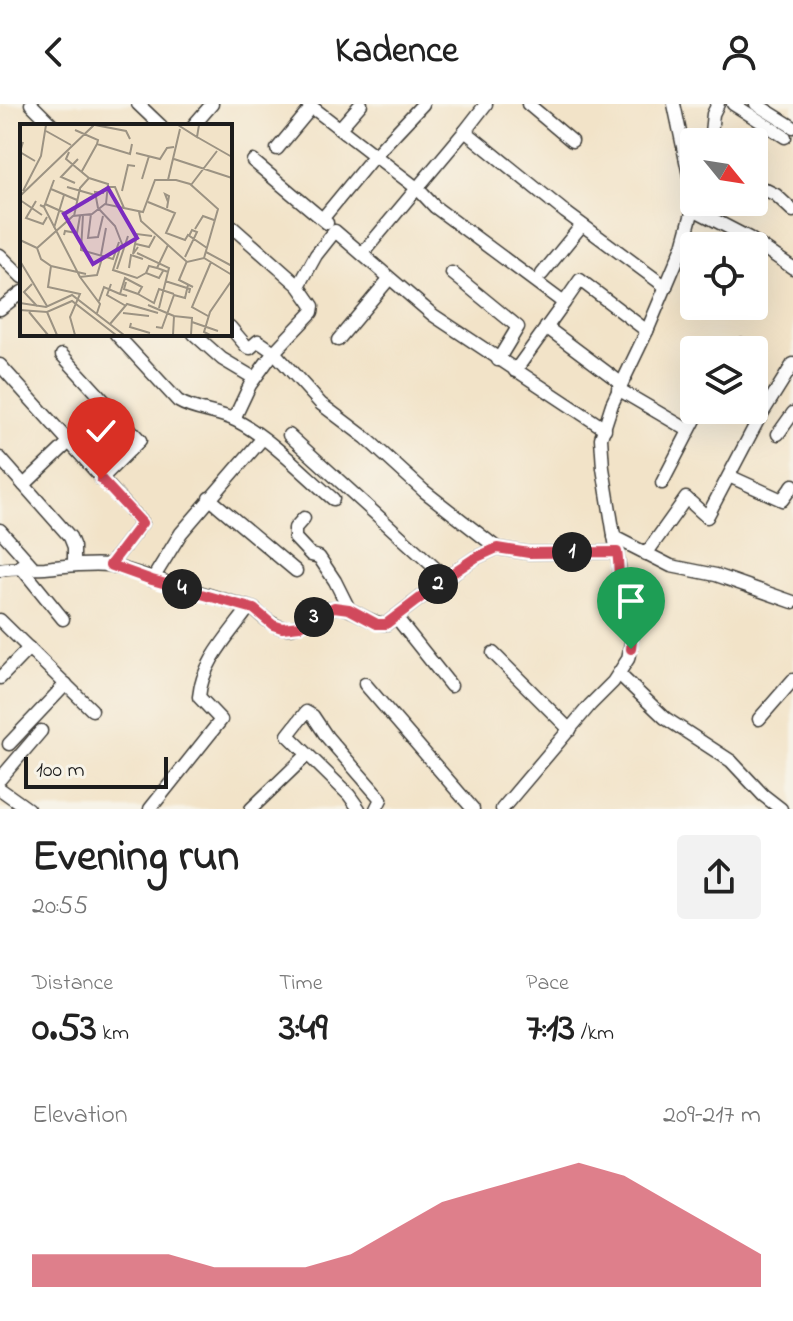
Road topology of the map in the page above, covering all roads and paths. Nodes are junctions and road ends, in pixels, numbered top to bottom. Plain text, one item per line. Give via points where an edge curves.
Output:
1 (31, 104) edge
2 (138, 104) edge
3 (212, 104) edge
4 (361, 104) edge
5 (423, 104) edge
6 (486, 104) edge
7 (528, 104) edge
8 (674, 104) edge
9 (718, 104) edge
10 (733, 104) edge
11 (756, 104) edge
12 (310, 105) edge
13 (51, 124) edge
14 (159, 124) edge
15 (195, 124) edge
16 (340, 128) junction
17 (712, 128) edge
18 (465, 131) junction
19 (789, 132) edge
20 (680, 134) edge
21 (572, 141) dead end
22 (277, 149) dead end
23 (374, 156) junction
24 (253, 161) dead end
25 (418, 189) junction
26 (768, 191) edge
27 (793, 211) edge
28 (691, 216) edge
29 (714, 216) edge
30 (323, 218) junction
31 (582, 225) junction
32 (232, 227) edge
33 (335, 231) junction
34 (362, 254) junction
35 (0, 255) edge
36 (793, 268) edge
37 (452, 273) dead end
38 (542, 274) dead end
39 (20, 275) edge
40 (389, 279) junction
41 (299, 286) junction
42 (666, 287) junction
43 (20, 294) edge
44 (564, 303) junction
45 (0, 309) edge
46 (546, 327) junction
47 (232, 329) edge
48 (647, 331) junction
49 (118, 336) edge
50 (196, 336) edge
51 (338, 340) dead end
52 (274, 352) junction
53 (62, 355) dead end
54 (498, 360) junction
55 (0, 365) edge
56 (792, 369) edge
57 (515, 371) junction
58 (254, 378) junction
59 (620, 386) junction
60 (793, 413) edge
61 (234, 419) junction
62 (692, 424) edge
63 (605, 429) junction
64 (688, 430) junction
65 (778, 434) dead end
66 (289, 435) dead end
67 (262, 439) junction
68 (68, 443) junction
69 (0, 458) edge
70 (729, 476) junction
71 (101, 479) junction
72 (662, 483) dead end
73 (24, 485) junction
74 (793, 485) edge
75 (209, 498) junction
76 (333, 499) dead end
77 (304, 518) dead end
78 (0, 530) edge
79 (614, 537) junction
80 (497, 548) junction
81 (617, 552) junction
82 (646, 554) junction
83 (74, 564) junction
84 (110, 565) junction
85 (26, 566) junction
86 (0, 570) edge
87 (296, 571) dead end
88 (446, 578) junction
89 (152, 580) junction
90 (793, 602) edge
91 (248, 609) junction
92 (349, 609) junction
93 (396, 617) junction
94 (63, 619) dead end
95 (0, 620) edge
96 (29, 648) junction
97 (493, 653) dead end
98 (619, 674) junction
99 (0, 678) edge
100 (793, 680) edge
101 (66, 684) junction
102 (365, 684) dead end
103 (451, 686) dead end
104 (92, 710) dead end
105 (759, 719) dead end
106 (570, 730) junction
107 (41, 731) dead end
108 (9, 744) dead end
109 (307, 755) junction
110 (0, 779) edge
111 (0, 789) edge
112 (19, 807) edge
113 (150, 809) edge
114 (251, 809) edge
115 (359, 809) edge
116 (376, 809) edge
117 (473, 809) edge
118 (502, 809) edge
119 (781, 809) edge

1 - 13 street
2 - 14 street
3 - 15 street
4 - 16 street
5 - 23 street
6 - 18 street
7 - 21 street
8 - 20 street
9 - 17 street
10 - 19 street
11 - 19 street
12 - 16 street
12 - 22 street
16 - 23 street
18 - 25 street
18 - 31 street
23 - 25 street
23 - 30 street
24 - 30 street
25 - 34 street
25 - 44 street
26 - 27 street
28 - 42 street
29 - 36 street
30 - 33 street
31 - 38 street
31 - 42 street
32 - 41 street
33 - 34 street
33 - 41 street
34 - 40 street
35 - 39 street
37 - 54 street via 518,327
40 - 51 street
40 - 54 street
41 - 52 street via 312,312
42 - 48 street
43 - 45 street
44 - 46 street
44 - 48 street via 580,280
46 - 57 street
46 - 59 street
47 - 52 street via 247,347 258,341
48 - 59 street
49 - 61 street via 178,401
50 - 58 street
52 - 58 street
52 - 80 street via 321,404
53 - 71 street via 140,440
54 - 57 street
55 - 68 street
56 - 70 street
57 - 63 street
58 - 61 street
59 - 63 street
59 - 64 street
60 - 65 street
61 - 67 street
62 - 64 street
63 - 79 street via 602,457
64 - 72 street
66 - 88 street
67 - 75 street
67 - 76 street
68 - 71 street
68 - 73 street
69 - 73 street
70 - 74 street via 782,500
70 - 82 street via 707,517 686,498
71 - 84 street via 142,523
73 - 83 street via 70,537
75 - 87 street
75 - 89 street
77 - 92 street via 295,528 295,538 319,557
78 - 85 street
79 - 81 street
79 - 82 street
80 - 81 street
80 - 88 street
81 - 98 street via 633,633
82 - 90 street
83 - 84 street
83 - 85 street
84 - 89 street
85 - 86 street
85 - 94 street
88 - 93 street
89 - 91 street
91 - 92 street via 289,629 326,609
91 - 113 street via 200,685 199,697 221,720
92 - 93 street via 377,624
93 - 103 street
95 - 96 street
96 - 99 street
96 - 101 street
97 - 106 street
98 - 106 street
98 - 119 street via 665,718 731,761
100 - 105 street
101 - 104 street
101 - 108 street
102 - 117 street
106 - 118 street
107 - 110 street
109 - 114 street
109 - 115 street
109 - 116 street via 288,735 306,712 381,799
111 - 112 street

